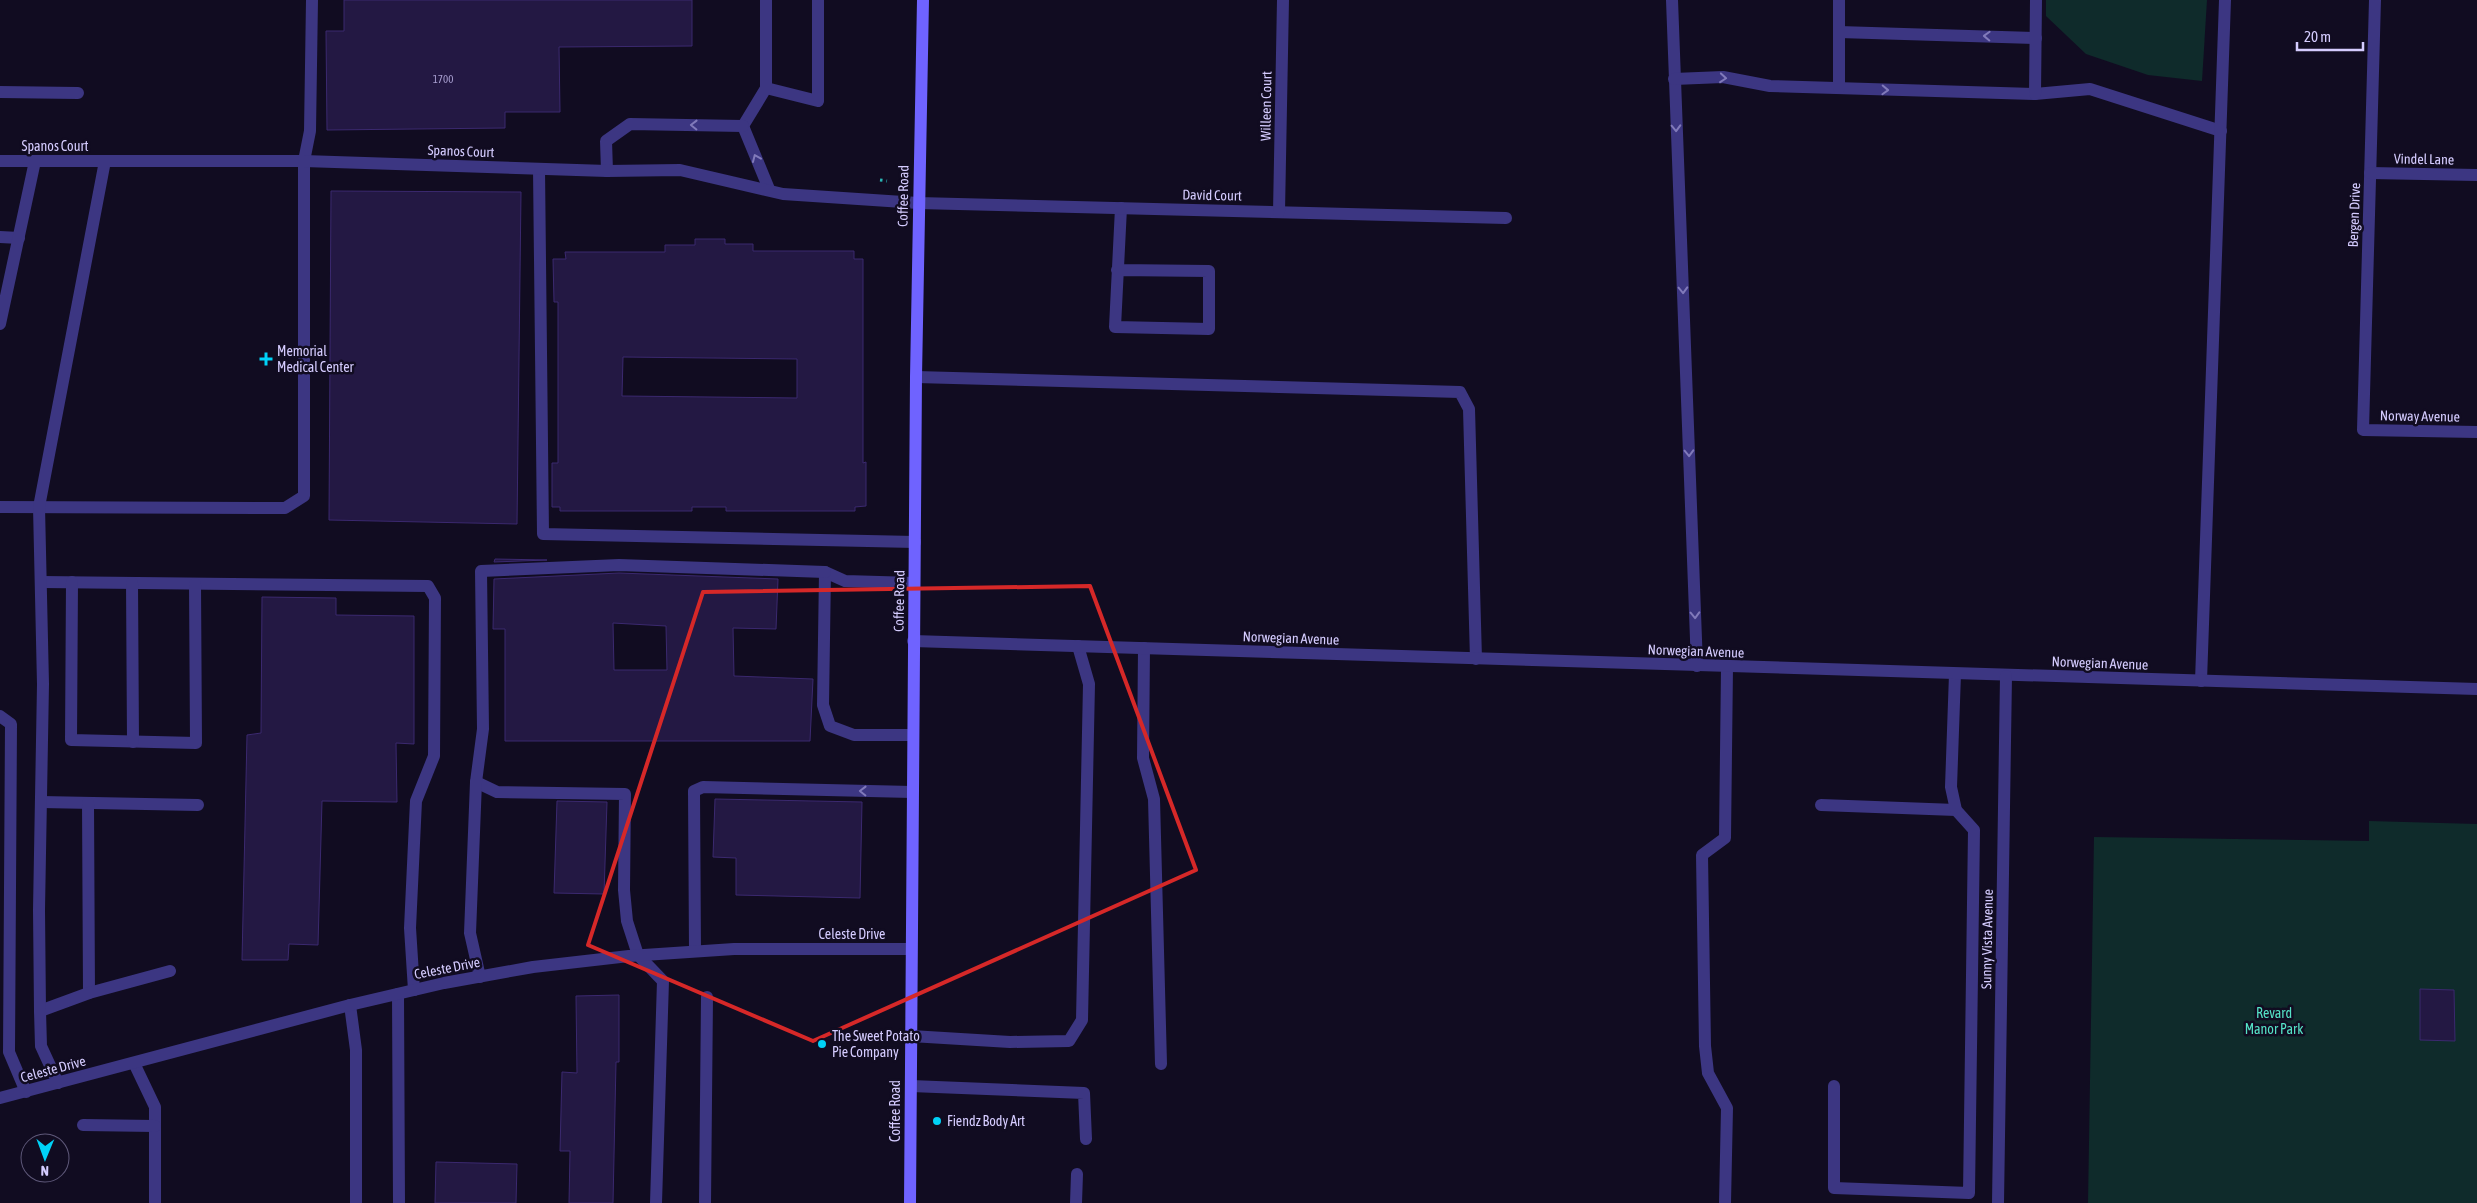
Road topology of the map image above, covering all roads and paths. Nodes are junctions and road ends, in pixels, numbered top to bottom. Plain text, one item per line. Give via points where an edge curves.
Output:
1 (312, 0) edge
2 (766, 0) edge
3 (818, 0) edge
4 (923, 0) edge
5 (1283, 0) edge
6 (1672, 0) edge
7 (1839, 0) edge
8 (2036, 0) edge
9 (2225, 0) edge
10 (2375, 0) edge
11 (1839, 32) junction
12 (2036, 38) junction
13 (1674, 79) junction
14 (766, 88) junction
15 (1839, 88) junction
16 (0, 92) edge
17 (78, 93) dead end
18 (2035, 94) junction
19 (743, 126) junction
20 (2221, 131) junction
21 (0, 161) edge
22 (35, 161) junction
23 (105, 161) junction
24 (304, 161) junction
25 (539, 169) junction
26 (607, 171) junction
27 (2370, 173) junction
28 (2477, 175) edge
29 (880, 180) dead end
30 (888, 181) dead end
31 (769, 190) junction
32 (918, 203) junction
33 (1121, 208) junction
34 (1278, 212) junction
35 (1506, 218) dead end
36 (0, 237) edge
37 (19, 238) junction
38 (1117, 270) junction
39 (0, 324) edge
40 (916, 377) junction
41 (2363, 430) joint
42 (2477, 432) edge
43 (0, 507) edge
44 (40, 507) junction
45 (914, 542) junction
46 (825, 572) junction
47 (42, 582) junction
48 (72, 582) junction
49 (132, 583) junction
50 (914, 583) junction
51 (195, 584) junction
52 (913, 641) junction
53 (1078, 646) junction
54 (1144, 648) junction
55 (1476, 659) junction
56 (1697, 666) junction
57 (1727, 667) junction
58 (1955, 674) junction
59 (2006, 676) junction
60 (2201, 681) junction
61 (2477, 689) edge
62 (0, 716) edge
63 (913, 735) junction
64 (133, 742) junction
65 (476, 782) junction
66 (912, 792) junction
67 (41, 802) junction
68 (88, 803) junction
69 (198, 805) dead end
70 (1821, 805) dead end
71 (1956, 810) junction
72 (911, 949) junction
73 (695, 951) junction
74 (638, 955) junction
75 (170, 971) dead end
76 (480, 977) junction
77 (414, 990) junction
78 (89, 993) junction
79 (398, 994) junction
80 (707, 997) dead end
81 (350, 1005) junction
82 (40, 1011) junction
83 (911, 1036) junction
84 (134, 1062) junction
85 (1161, 1064) dead end
86 (58, 1083) junction
87 (911, 1086) junction
88 (1834, 1086) dead end
89 (26, 1092) junction
90 (0, 1098) edge
91 (83, 1125) dead end
92 (156, 1126) junction
93 (1086, 1139) dead end
94 (1077, 1174) dead end
95 (155, 1203) edge
96 (356, 1203) edge
97 (400, 1203) edge
98 (656, 1203) edge
99 (704, 1203) edge
100 (910, 1203) edge
101 (1076, 1203) edge
102 (1725, 1203) edge
103 (1998, 1203) edge

1 - 24 street via 310,131
2 - 14 street
3 - 14 street via 818,101
4 - 32 main road, Coffee Road
5 - 34 street, Willeen Court
6 - 13 street
7 - 11 street
8 - 12 street
9 - 20 street
10 - 27 street, Bergen Drive
12 -> 11 street
11 - 15 street
12 - 18 street
13 -> 15 street via 1723,77 1770,86
13 -> 56 street
14 - 19 street
15 -> 18 street
16 - 17 street
18 - 20 street via 2090,89
19 -> 26 street via 630,124 606,141
31 -> 19 street
20 - 60 street
21 - 22 street, Spanos Court
22 - 23 street, Spanos Court
22 - 37 street
23 - 24 street, Spanos Court
23 - 44 street
24 - 25 street, Spanos Court
24 - 44 street via 304,496 286,508
25 - 26 street, Spanos Court
25 - 45 street via 542,534
26 - 31 street, Spanos Court via 680,170
27 - 28 street, Vindel Lane
27 - 41 street, Bergen Drive
29 - 30 path
31 - 32 street, Spanos Court via 783,194
32 - 33 street, David Court
32 - 40 main road, Coffee Road
33 - 34 street, David Court
33 - 38 street
34 - 35 street, David Court
36 - 37 street
37 - 39 street
38 - 38 street via 1209,270 1209,329 1115,327
40 - 45 main road, Coffee Road
40 - 55 street via 1460,392 1469,409
41 - 42 street, Norway Avenue
43 - 44 street
44 - 47 street
45 - 50 main road, Coffee Road
46 - 50 street via 844,581
46 - 63 street via 823,705 830,726 854,735
46 - 65 street via 619,565 481,571 484,729
47 - 48 street
47 - 67 street
48 - 49 street
48 - 64 street via 71,740
49 - 51 street
49 - 64 street
50 - 52 main road, Coffee Road
51 - 64 street via 196,743
51 - 77 street via 428,586 435,598 434,756 416,802 410,918
52 - 53 street, Norwegian Avenue
52 - 63 main road, Coffee Road
53 - 54 street, Norwegian Avenue
53 - 83 street via 1089,684 1082,1020 1069,1040 1010,1042
54 - 55 street, Norwegian Avenue
54 - 85 street via 1142,758 1154,799
55 - 56 street, Norwegian Avenue
56 - 57 street, Norwegian Avenue
57 - 58 street, Norwegian Avenue
57 - 102 street via 1725,838 1702,854 1705,1046 1708,1072 1727,1108
58 - 59 street, Norwegian Avenue
58 - 71 street via 1951,787
59 - 60 street, Norwegian Avenue
59 - 103 street, Sunny Vista Avenue
60 - 61 street, Norwegian Avenue
62 - 89 street via 11,724 9,1052
63 - 66 main road, Coffee Road
65 - 74 street via 498,792 625,794 624,890 628,921
65 - 76 street via 470,933
66 - 72 main road, Coffee Road
66 -> 73 street via 703,788 694,791
67 - 68 street
67 - 82 street
68 - 69 street
68 - 78 street
70 - 71 street
71 - 88 street via 1974,830 1969,1193 1834,1188
72 - 73 street, Celeste Drive
72 - 83 main road, Coffee Road
73 - 74 street, Celeste Drive
74 - 76 street, Celeste Drive via 533,967
74 - 98 street via 663,980
75 - 78 street
76 - 77 street, Celeste Drive
77 - 79 street, Celeste Drive
78 - 82 street
79 - 81 street, Celeste Drive
79 - 97 street
80 - 99 street
81 - 84 street, Celeste Drive
81 - 96 street via 356,1050
82 - 86 street via 41,1046
83 - 87 main road, Coffee Road
84 - 86 street, Celeste Drive
84 - 92 street via 156,1107
86 - 89 street, Celeste Drive
87 - 93 street via 1084,1093
87 - 100 main road, Coffee Road
89 - 90 street, Celeste Drive
91 - 92 street
92 - 95 street
94 - 101 street

